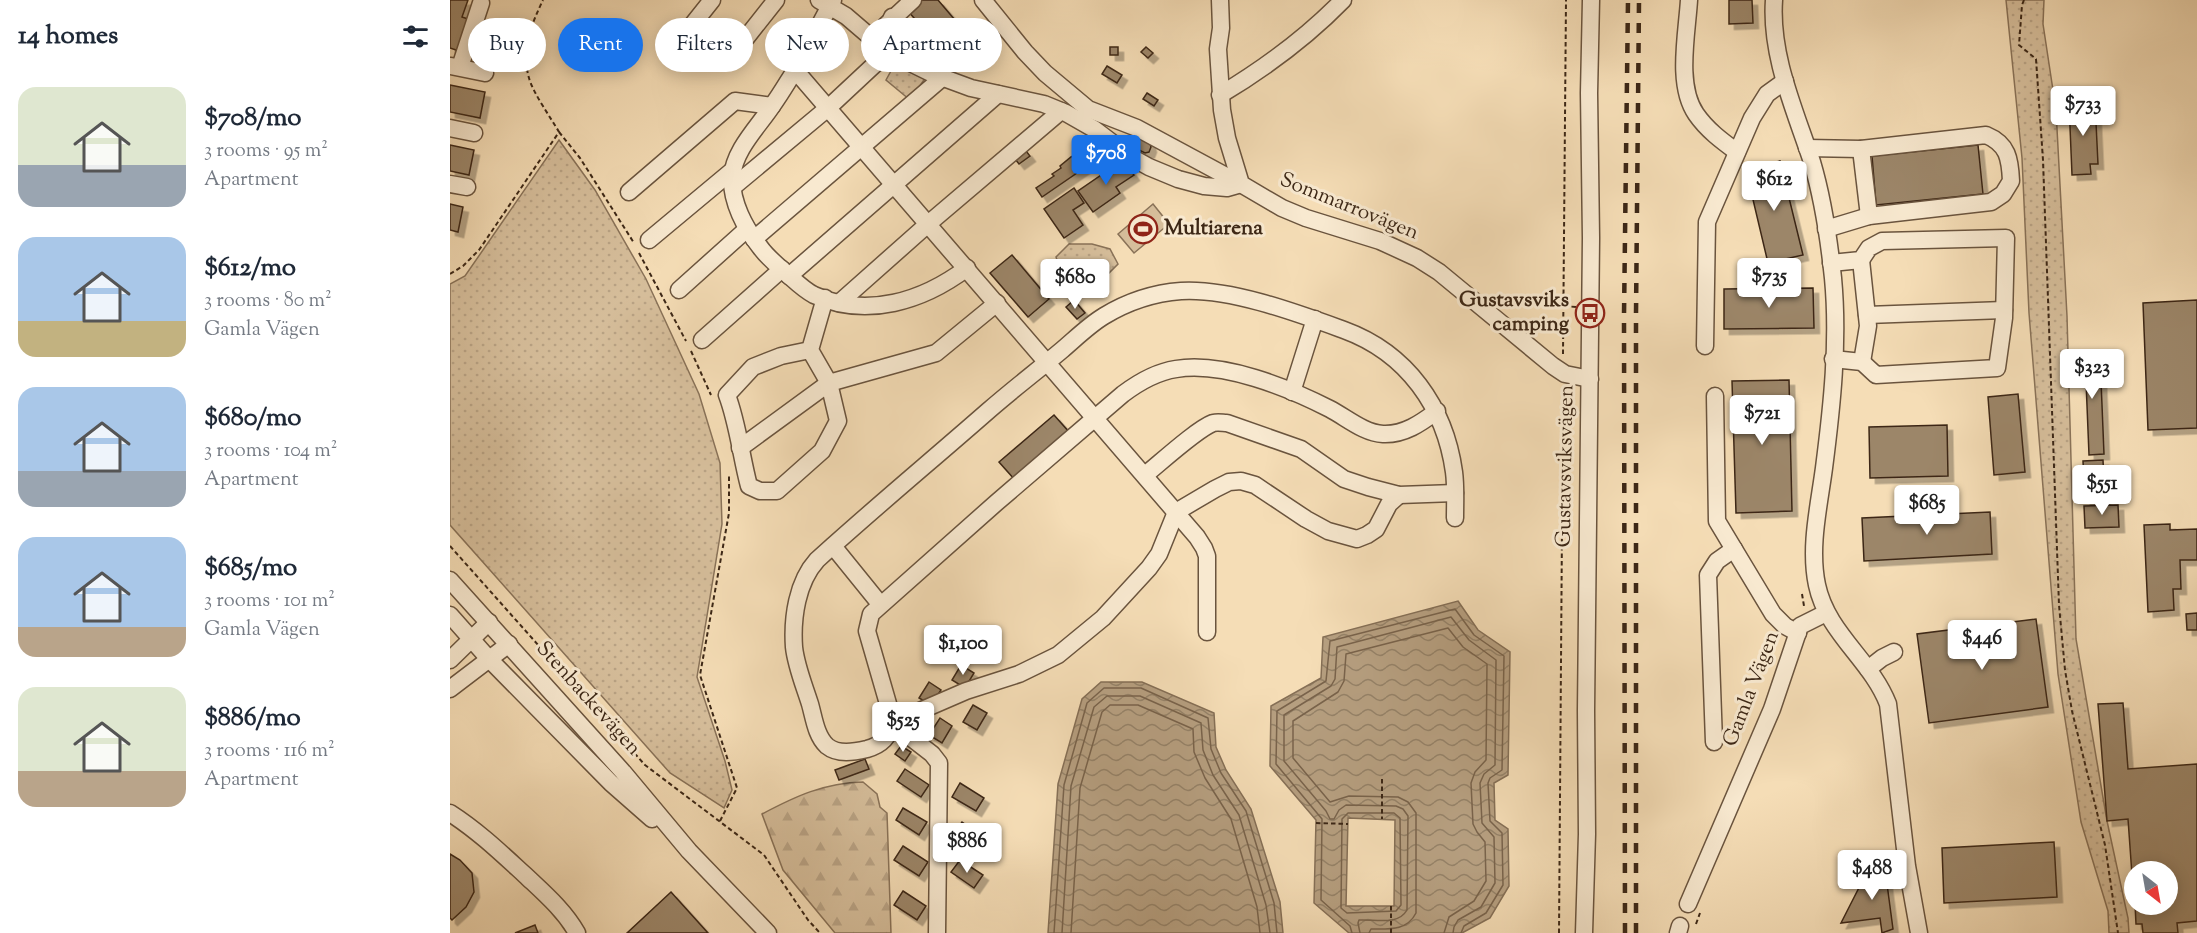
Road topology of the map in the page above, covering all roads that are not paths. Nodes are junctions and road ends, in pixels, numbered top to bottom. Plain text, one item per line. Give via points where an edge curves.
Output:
1 (712, 0) edge
2 (776, 0) edge
3 (913, 0) edge
4 (983, 0) edge
5 (1220, 0) edge
6 (1342, 0) edge
7 (1591, 0) edge
8 (1689, 0) edge
9 (1774, 0) edge
10 (827, 2) edge
11 (481, 3) dead end
12 (698, 18) edge
13 (819, 18) edge
14 (891, 18) edge
15 (753, 29) edge
16 (861, 29) edge
17 (455, 66) edge
18 (861, 70) edge
19 (794, 72) edge
20 (797, 72) edge
21 (930, 72) edge
22 (485, 73) dead end
23 (942, 78) junction
24 (1785, 81) junction
25 (998, 94) junction
26 (1220, 95) junction
27 (772, 106) junction
28 (828, 108) junction
29 (1061, 111) junction
30 (1126, 124) junction
31 (450, 128) edge
32 (474, 133) dead end
33 (1115, 143) junction
34 (861, 147) junction
35 (1806, 148) junction
36 (1861, 149) junction
37 (1737, 152) junction
38 (733, 179) junction
39 (1241, 184) junction
40 (895, 186) junction
41 (629, 192) dead end
42 (1869, 216) junction
43 (928, 224) junction
44 (1826, 229) junction
45 (751, 234) junction
46 (649, 240) dead end
47 (1861, 260) junction
48 (1831, 263) junction
49 (967, 268) junction
50 (785, 272) junction
51 (679, 290) dead end
52 (832, 301) junction
53 (998, 303) junction
54 (2004, 310) junction
55 (1867, 315) junction
56 (1315, 319) junction
57 (702, 340) dead end
58 (1705, 346) dead end
59 (810, 350) junction
60 (1833, 359) junction
61 (1047, 361) junction
62 (1862, 362) junction
63 (1590, 379) junction
64 (829, 383) junction
65 (1292, 392) junction
66 (1715, 396) dead end
67 (1437, 411) junction
68 (1096, 418) junction
69 (740, 448) junction
70 (1145, 475) junction
71 (1455, 493) junction
72 (1399, 495) junction
73 (1176, 512) junction
74 (1455, 518) dead end
75 (832, 546) junction
76 (1734, 549) junction
77 (450, 580) edge
78 (880, 604) junction
79 (1826, 613) junction
80 (450, 615) edge
81 (489, 622) junction
82 (1207, 632) dead end
83 (1798, 633) junction
84 (472, 639) junction
85 (509, 644) junction
86 (1894, 652) dead end
87 (489, 659) junction
88 (450, 660) edge
89 (1868, 669) junction
90 (450, 689) edge
91 (892, 723) junction
92 (1714, 742) dead end
93 (450, 813) edge
94 (689, 851) junction
95 (1688, 904) dead end
96 (578, 933) edge
97 (768, 933) edge
98 (938, 933) edge
99 (1584, 933) edge
100 (1918, 933) edge

1 - 12 street
2 - 15 street
3 - 14 street
4 - 30 street, Sommarrovägen via 1025,52 1073,98 1088,109
5 - 26 street
6 - 26 street via 1296,44
7 - 63 street, Gustavsviksvägen
8 - 37 street via 1684,81 1688,97 1696,114 1712,132
9 - 24 street via 1773,31
10 - 13 street
10 - 16 street
11 - 17 street
17 - 22 street
18 - 28 street
19 - 27 street
20 - 28 street
21 - 23 street
23 - 25 street
23 - 34 street
24 - 35 street
24 - 37 street via 1767,94
25 - 29 street
25 - 40 street
26 - 39 street via 1227,138
27 - 38 street via 735,162
27 - 41 street via 735,101
28 - 34 street
28 - 38 street
29 - 33 street
29 - 43 street
30 - 33 street
30 - 39 street, Sommarrovägen
31 - 32 street
33 - 39 street via 1131,157 1178,179 1227,188
34 - 40 street
34 - 45 street
35 - 36 street
35 - 44 street
36 - 42 street
36 - 42 street via 1986,135 1998,140 2007,152 2010,167 2011,181 2003,194 1991,202
37 - 58 street via 1707,222
38 - 45 street via 738,206
38 - 46 street
39 - 63 street, Sommarrovägen via 1282,208 1380,241 1417,258 1563,373
40 - 43 street
40 - 50 street
42 - 44 street
43 - 49 street
43 - 52 street
44 - 48 street
45 - 50 street
45 - 51 street
47 - 48 street
47 - 54 street via 1869,248 1882,241 2006,238
47 - 55 street
48 - 60 street via 1835,310
49 - 52 street via 932,291 902,302 863,307
49 - 53 street
50 - 52 street via 813,294
50 - 57 street
52 - 59 street
53 - 61 street
53 - 64 street via 936,353
54 - 55 street
54 - 62 street via 1997,368 1876,375
55 - 62 street
56 - 61 street via 1236,297 1180,291 1125,304 1102,317
56 - 65 street
56 - 67 street via 1377,345 1413,375
59 - 64 street
59 - 69 street via 753,367 727,395
60 - 62 street
60 - 79 street via 1813,559
61 - 68 street
61 - 75 street
63 - 99 street, Gustavsviksvägen
64 - 69 street
64 - 69 street via 838,421 822,452 777,491 749,486
65 - 67 street via 1373,433 1396,433 1411,428
65 - 68 street via 1238,374 1176,369 1141,381
66 - 76 street via 1717,521
67 - 71 street via 1451,452
68 - 70 street
68 - 78 street
70 - 72 street via 1198,433 1219,422 1301,449 1344,479
70 - 73 street
71 - 72 street
71 - 74 street
72 - 73 street via 1389,504 1376,529 1357,539 1328,531 1255,485 1241,481 1229,482
73 - 82 street via 1207,556
73 - 91 street via 1149,568 1103,618 1058,656 1020,675 966,691
75 - 78 street
75 - 91 street via 804,579 794,630 797,664 818,730 829,747 855,752 882,742 891,732
76 - 83 street via 1773,614
76 - 92 street via 1717,561 1708,575
77 - 81 street, Stenbackevägen
78 - 91 street via 867,622 867,631
79 - 83 street, Gamla Vägen via 1800,626
79 - 89 street
80 - 84 street, Stenbackevägen
81 - 84 street
81 - 85 street, Stenbackevägen
83 - 95 street, Gamla Vägen via 1772,709
84 - 87 street, Stenbackevägen
84 - 88 street
85 - 87 street
85 - 94 street, Stenbackevägen
86 - 89 street
87 - 90 street
87 - 94 street, Stenbackevägen via 611,783
89 - 100 street via 1888,704
91 - 98 street via 939,764
93 - 96 street via 479,833 537,886 563,911
94 - 97 street, Stenbackevägen

